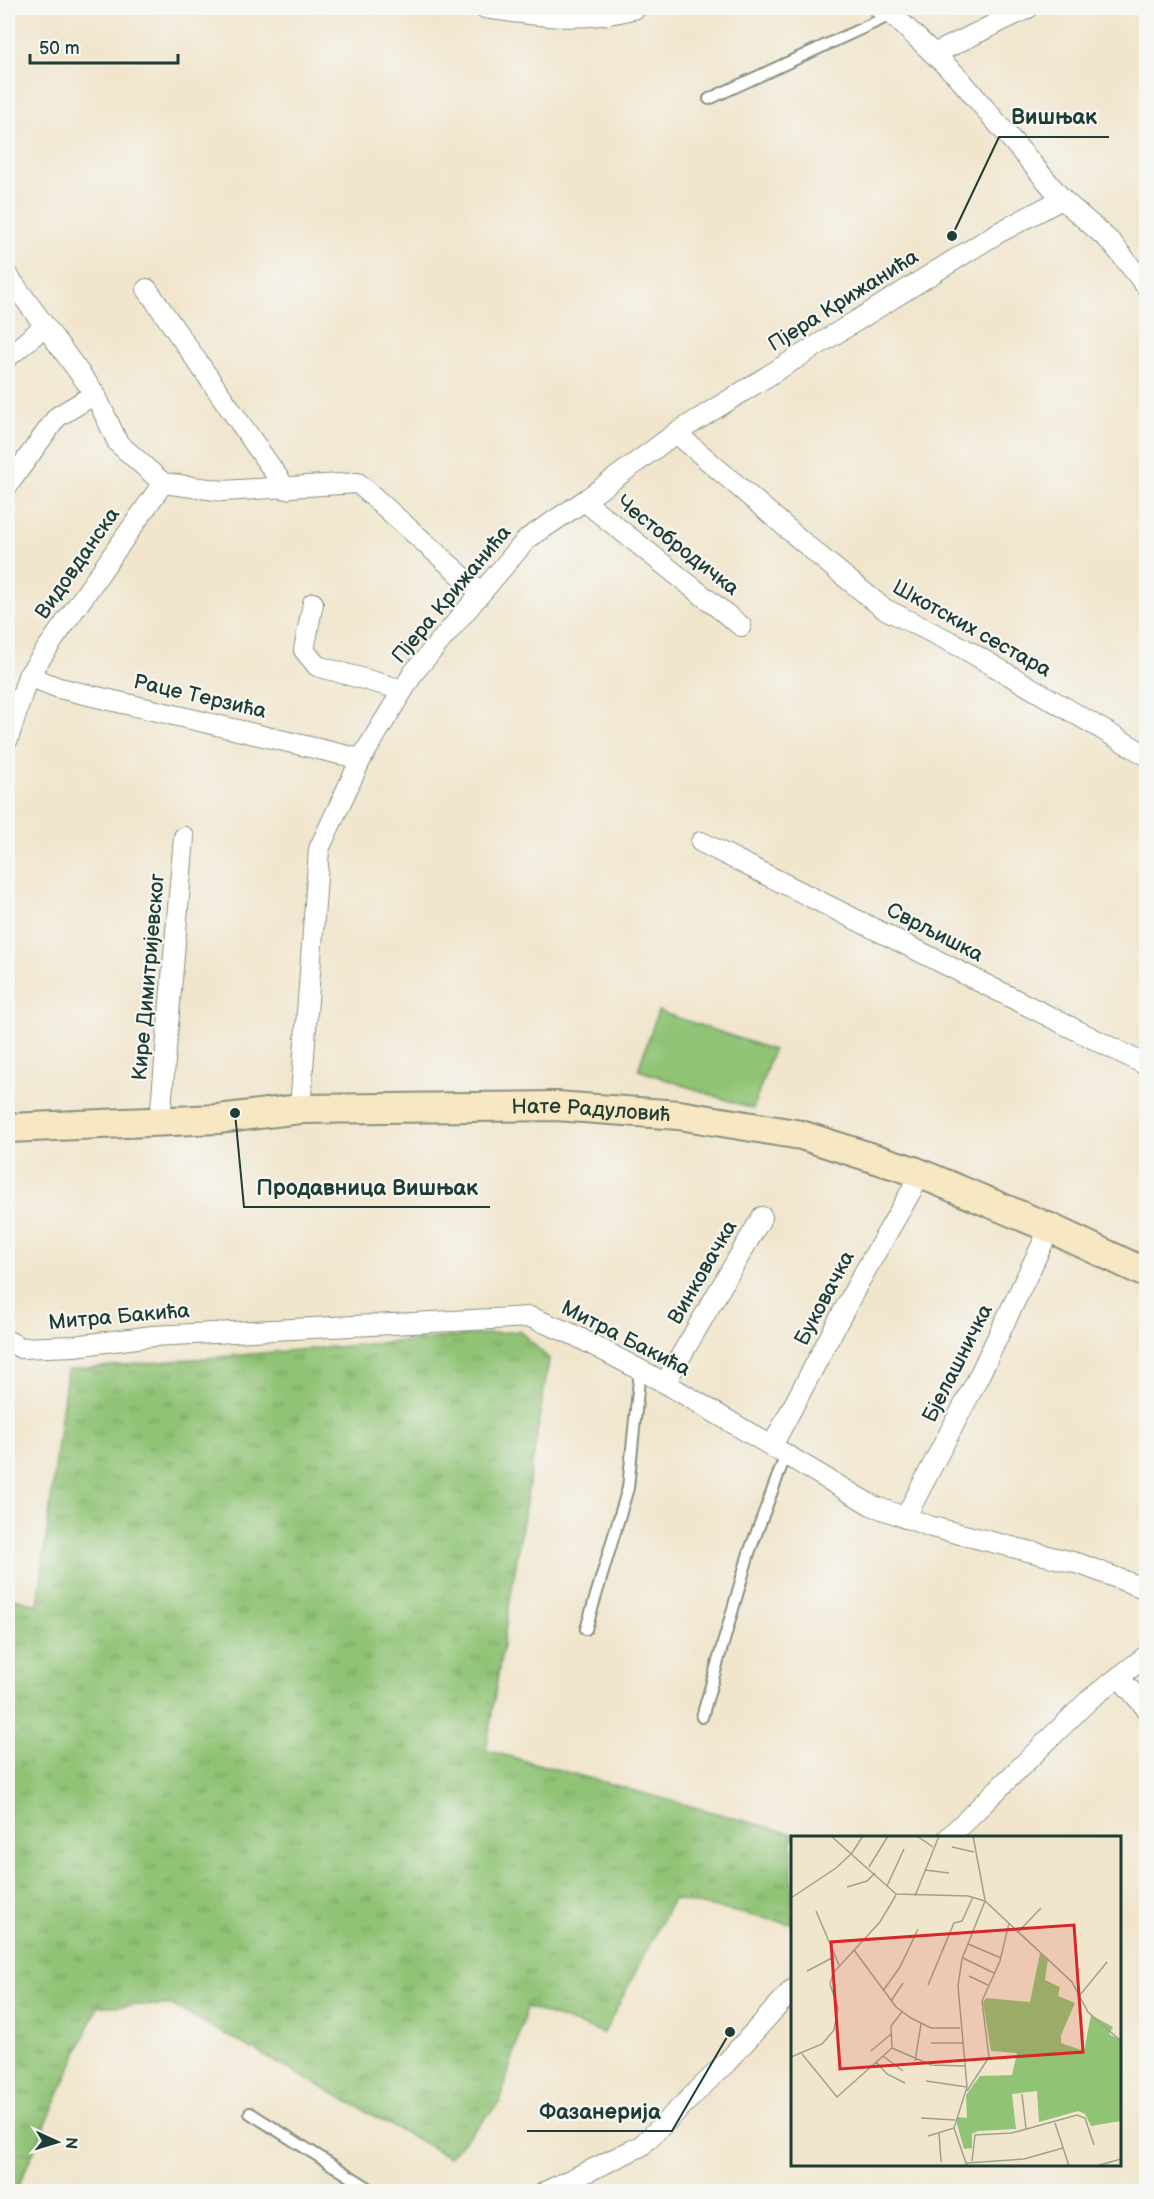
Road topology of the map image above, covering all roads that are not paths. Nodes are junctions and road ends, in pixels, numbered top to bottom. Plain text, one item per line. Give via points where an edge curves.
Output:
1 (485, 8) edge
2 (636, 8) edge
3 (1020, 10) edge
4 (885, 11) edge
5 (934, 54) junction
6 (709, 99) dead end
7 (1062, 199) junction
8 (8, 276) edge
9 (1146, 286) edge
10 (147, 289) dead end
11 (45, 326) junction
12 (8, 357) edge
13 (95, 394) junction
14 (676, 433) junction
15 (163, 483) junction
16 (8, 485) edge
17 (286, 489) junction
18 (584, 501) junction
19 (481, 593) junction
20 (313, 603) dead end
21 (741, 626) dead end
22 (28, 676) junction
23 (403, 690) junction
24 (8, 739) edge
25 (1146, 754) edge
26 (361, 759) junction
27 (184, 837) dead end
28 (701, 842) dead end
29 (1146, 1065) edge
30 (300, 1109) junction
31 (160, 1120) junction
32 (8, 1128) edge
33 (921, 1174) junction
34 (762, 1217) dead end
35 (1050, 1228) junction
36 (1146, 1273) edge
37 (8, 1341) edge
38 (640, 1370) junction
39 (665, 1383) junction
40 (779, 1450) junction
41 (905, 1518) junction
42 (1146, 1589) edge
43 (586, 1629) dead end
44 (1146, 1656) edge
45 (1119, 1677) junction
46 (1146, 1708) edge
47 (702, 1718) dead end
48 (950, 1836) edge
49 (791, 1991) edge
50 (250, 2113) dead end
51 (375, 2192) edge
52 (545, 2192) edge

1 - 2 street via 557,18 608,15
3 - 5 street
4 - 5 street
4 - 6 lane
5 - 7 street
7 - 9 street via 1112,243
7 - 14 street, Пјера Крижанића via 996,234
8 - 11 street
10 - 17 street
11 - 12 street
11 - 13 street
13 - 15 street via 118,443
13 - 16 street via 57,417
14 - 18 street, Пјера Крижанића
14 - 25 street, Шкотских сестара via 883,608 963,648
15 - 17 street via 223,491
15 - 22 street, Видовданска
17 - 19 street via 358,483
18 - 19 street, Пјера Крижанића via 527,540
18 - 21 street, Честобродичка
19 - 23 street, Пјера Крижанића
20 - 23 street via 304,650 317,666
22 - 24 street, Видовданска
22 - 26 street, Раце Терзића via 59,688
23 - 26 street, Пјера Крижанића
26 - 30 street, Пјера Крижанића via 319,849
27 - 31 street, Кире Димитријевског
28 - 29 street, Сврљишка
30 - 31 street, Нате Радуловић via 219,1119
30 - 33 street, Нате Радуловић via 556,1106 679,1115 801,1135
31 - 32 street, Нате Радуловић
33 - 35 street, Нате Радуловић
33 - 40 street, Буковачка via 860,1280
34 - 39 street, Винковачка
35 - 36 street, Нате Радуловић
35 - 41 street, Бјелашничка
37 - 38 street, Митра Бакића via 21,1348 74,1346 153,1336 530,1317
38 - 39 street, Митра Бакића
38 - 43 lane via 628,1488
39 - 40 street, Митра Бакића
40 - 41 street, Митра Бакића via 871,1505
40 - 47 lane
41 - 42 street, Митра Бакића via 1080,1564
44 - 45 street
45 - 46 street
45 - 48 street via 1090,1699
49 - 52 street via 726,2063 641,2146
50 - 51 lane

